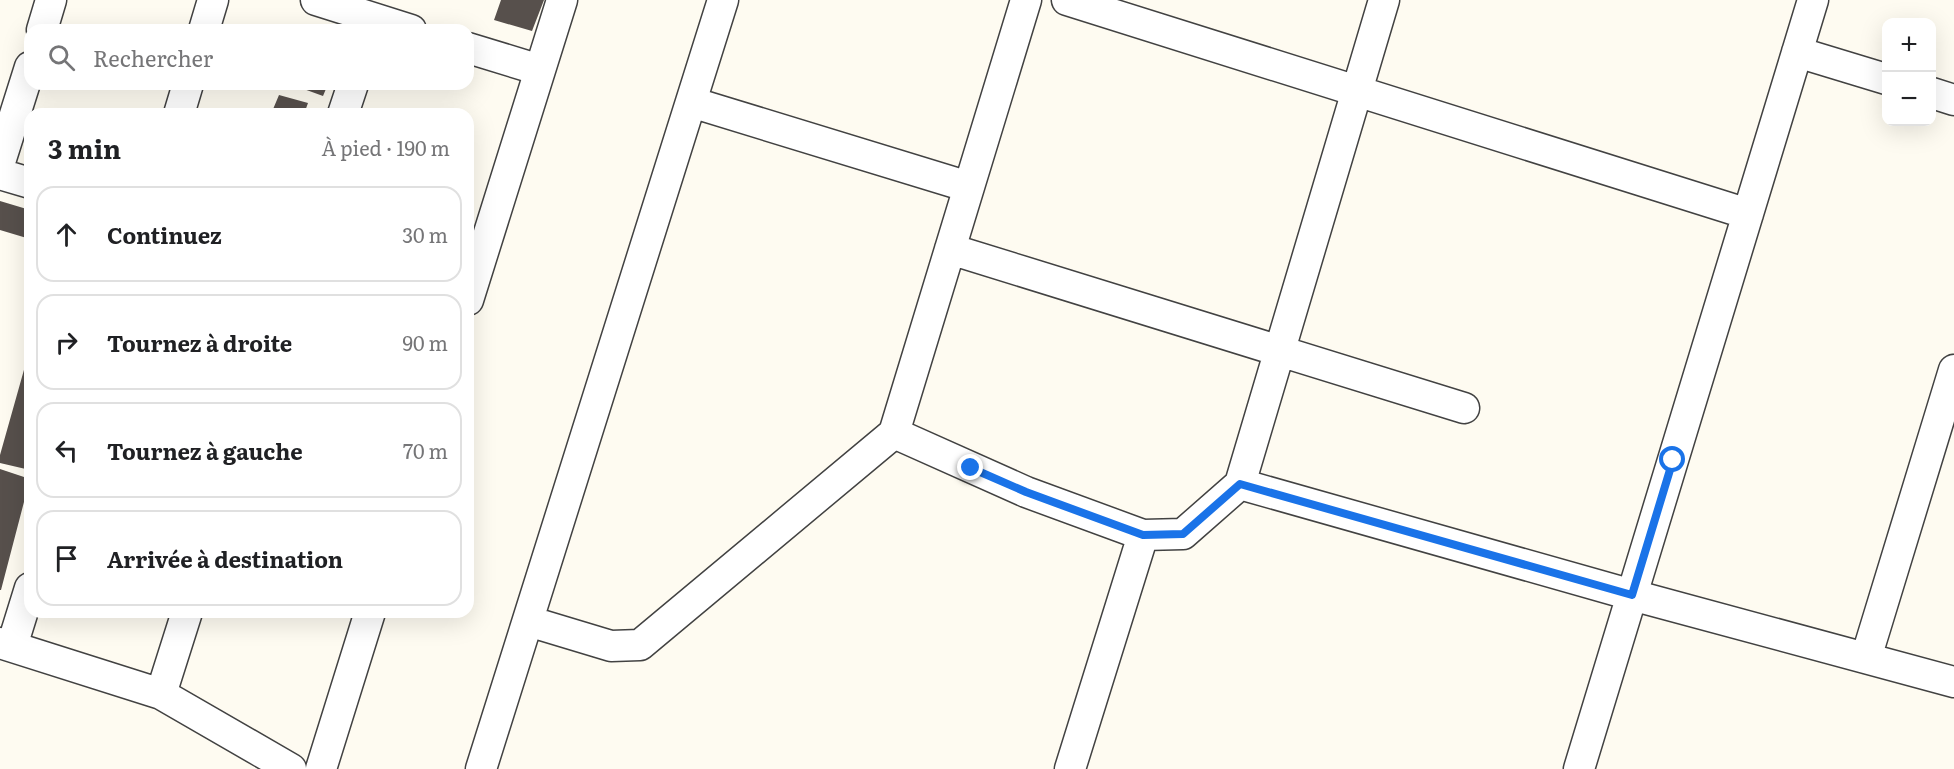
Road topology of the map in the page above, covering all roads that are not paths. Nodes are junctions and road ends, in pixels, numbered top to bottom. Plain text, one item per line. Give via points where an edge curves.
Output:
1 (51, 0) edge
2 (213, 0) edge
3 (316, 0) edge
4 (562, 0) edge
5 (723, 0) edge
6 (1026, 0) edge
7 (1067, 0) edge
8 (1384, 0) edge
9 (1806, 2) edge
10 (44, 24) edge
11 (206, 24) edge
12 (372, 24) edge
13 (474, 50) edge
14 (1797, 52) junction
15 (540, 70) junction
16 (1882, 78) edge
17 (24, 86) edge
18 (186, 90) edge
19 (351, 90) edge
20 (1357, 91) junction
21 (1936, 94) edge
22 (1954, 100) edge
23 (691, 102) junction
24 (181, 108) edge
25 (346, 108) edge
26 (0, 162) edge
27 (0, 174) edge
28 (24, 181) edge
29 (969, 188) junction
30 (1749, 214) junction
31 (950, 249) junction
32 (474, 281) edge
33 (1279, 350) junction
34 (1954, 370) edge
35 (1464, 408) dead end
36 (894, 433) junction
37 (1240, 484) junction
38 (1143, 535) junction
39 (1632, 595) junction
40 (24, 602) edge
41 (185, 618) edge
42 (368, 618) edge
43 (528, 621) junction
44 (6, 644) edge
45 (1866, 658) junction
46 (1954, 682) edge
47 (161, 694) junction
48 (291, 769) edge
49 (321, 769) edge
50 (481, 769) edge
51 (1070, 769) edge
52 (1579, 769) edge

1 - 10 street
2 - 11 street
3 - 12 street
4 - 15 street
5 - 23 street
6 - 29 street
7 - 20 street
8 - 20 street
9 - 14 street
13 - 15 street
14 - 16 street
14 - 30 street
15 - 32 street
17 - 26 street
18 - 24 street
19 - 25 street
20 - 30 street
20 - 33 street
21 - 22 street
23 - 29 street
23 - 43 street
27 - 28 street
29 - 31 street
30 - 39 street
31 - 33 street
31 - 36 street
33 - 35 street
33 - 37 street
34 - 45 street
36 - 38 street via 1026,492
36 - 43 street via 640,645 611,646
37 - 38 street via 1183,534
37 - 39 street
38 - 51 street
39 - 45 street
39 - 52 street
40 - 44 street
41 - 47 street
42 - 49 street
43 - 50 street
44 - 47 street
45 - 46 street
47 - 48 street

